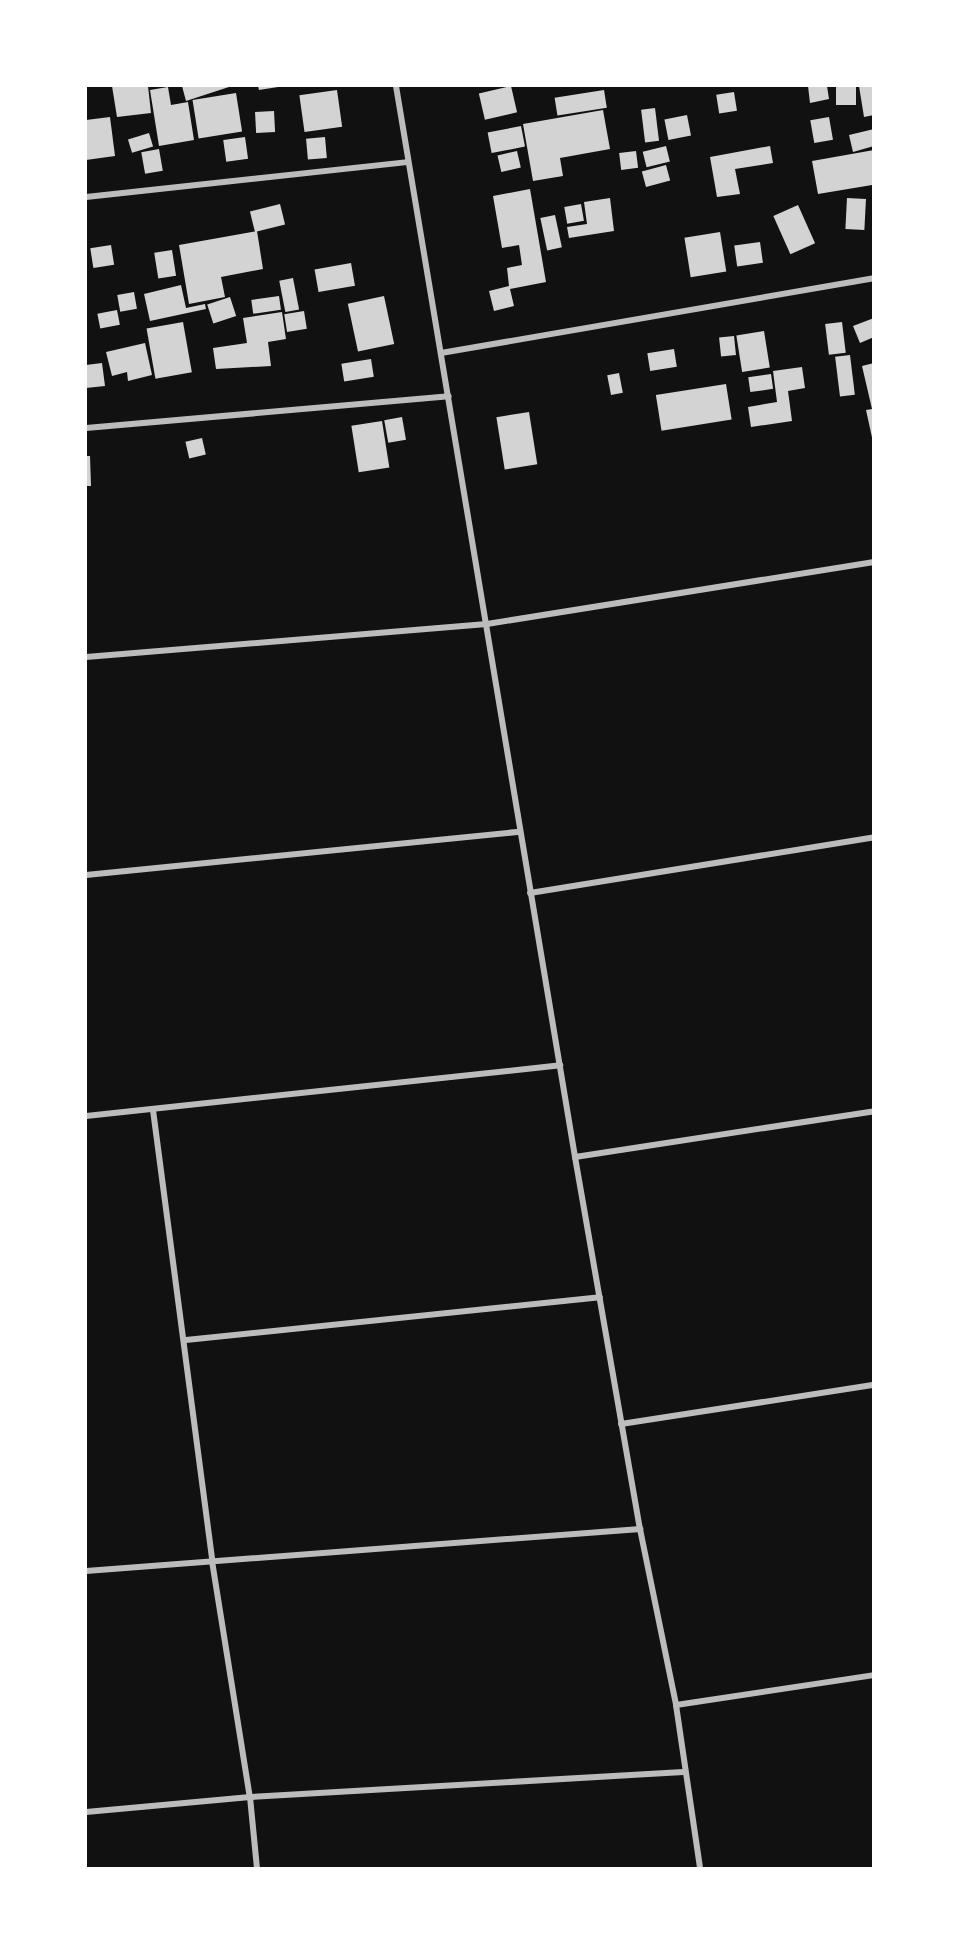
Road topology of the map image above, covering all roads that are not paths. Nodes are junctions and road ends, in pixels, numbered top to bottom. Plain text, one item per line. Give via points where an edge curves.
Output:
1 (396, 86) edge
2 (407, 162) junction
3 (86, 197) edge
4 (873, 278) edge
5 (441, 353) junction
6 (449, 396) junction
7 (86, 428) edge
8 (873, 562) edge
9 (487, 624) junction
10 (86, 657) edge
11 (520, 832) junction
12 (873, 837) edge
13 (86, 874) edge
14 (530, 893) junction
15 (560, 1065) junction
16 (153, 1110) junction
17 (873, 1111) edge
18 (86, 1116) edge
19 (575, 1157) junction
20 (600, 1297) junction
21 (186, 1340) junction
22 (873, 1385) edge
23 (621, 1424) junction
24 (640, 1529) junction
25 (212, 1560) junction
26 (86, 1571) edge
27 (873, 1675) edge
28 (676, 1705) junction
29 (683, 1772) junction
30 (250, 1797) junction
31 (86, 1812) edge
32 (257, 1869) edge
33 (700, 1869) edge

1 - 2 street
2 - 3 street
2 - 5 street
4 - 5 street
5 - 6 street
6 - 7 street
6 - 9 street
8 - 9 street
9 - 10 street
9 - 11 street
11 - 13 street
11 - 14 street
12 - 14 street
14 - 15 street
15 - 16 street
15 - 19 street
16 - 18 street
16 - 21 street
17 - 19 street
19 - 20 street
20 - 21 street
20 - 23 street
21 - 25 street
22 - 23 street
23 - 24 street
24 - 25 street
24 - 28 street
25 - 26 street
25 - 30 street
27 - 28 street
28 - 29 street
29 - 30 street
29 - 33 street
30 - 31 street
30 - 32 street

